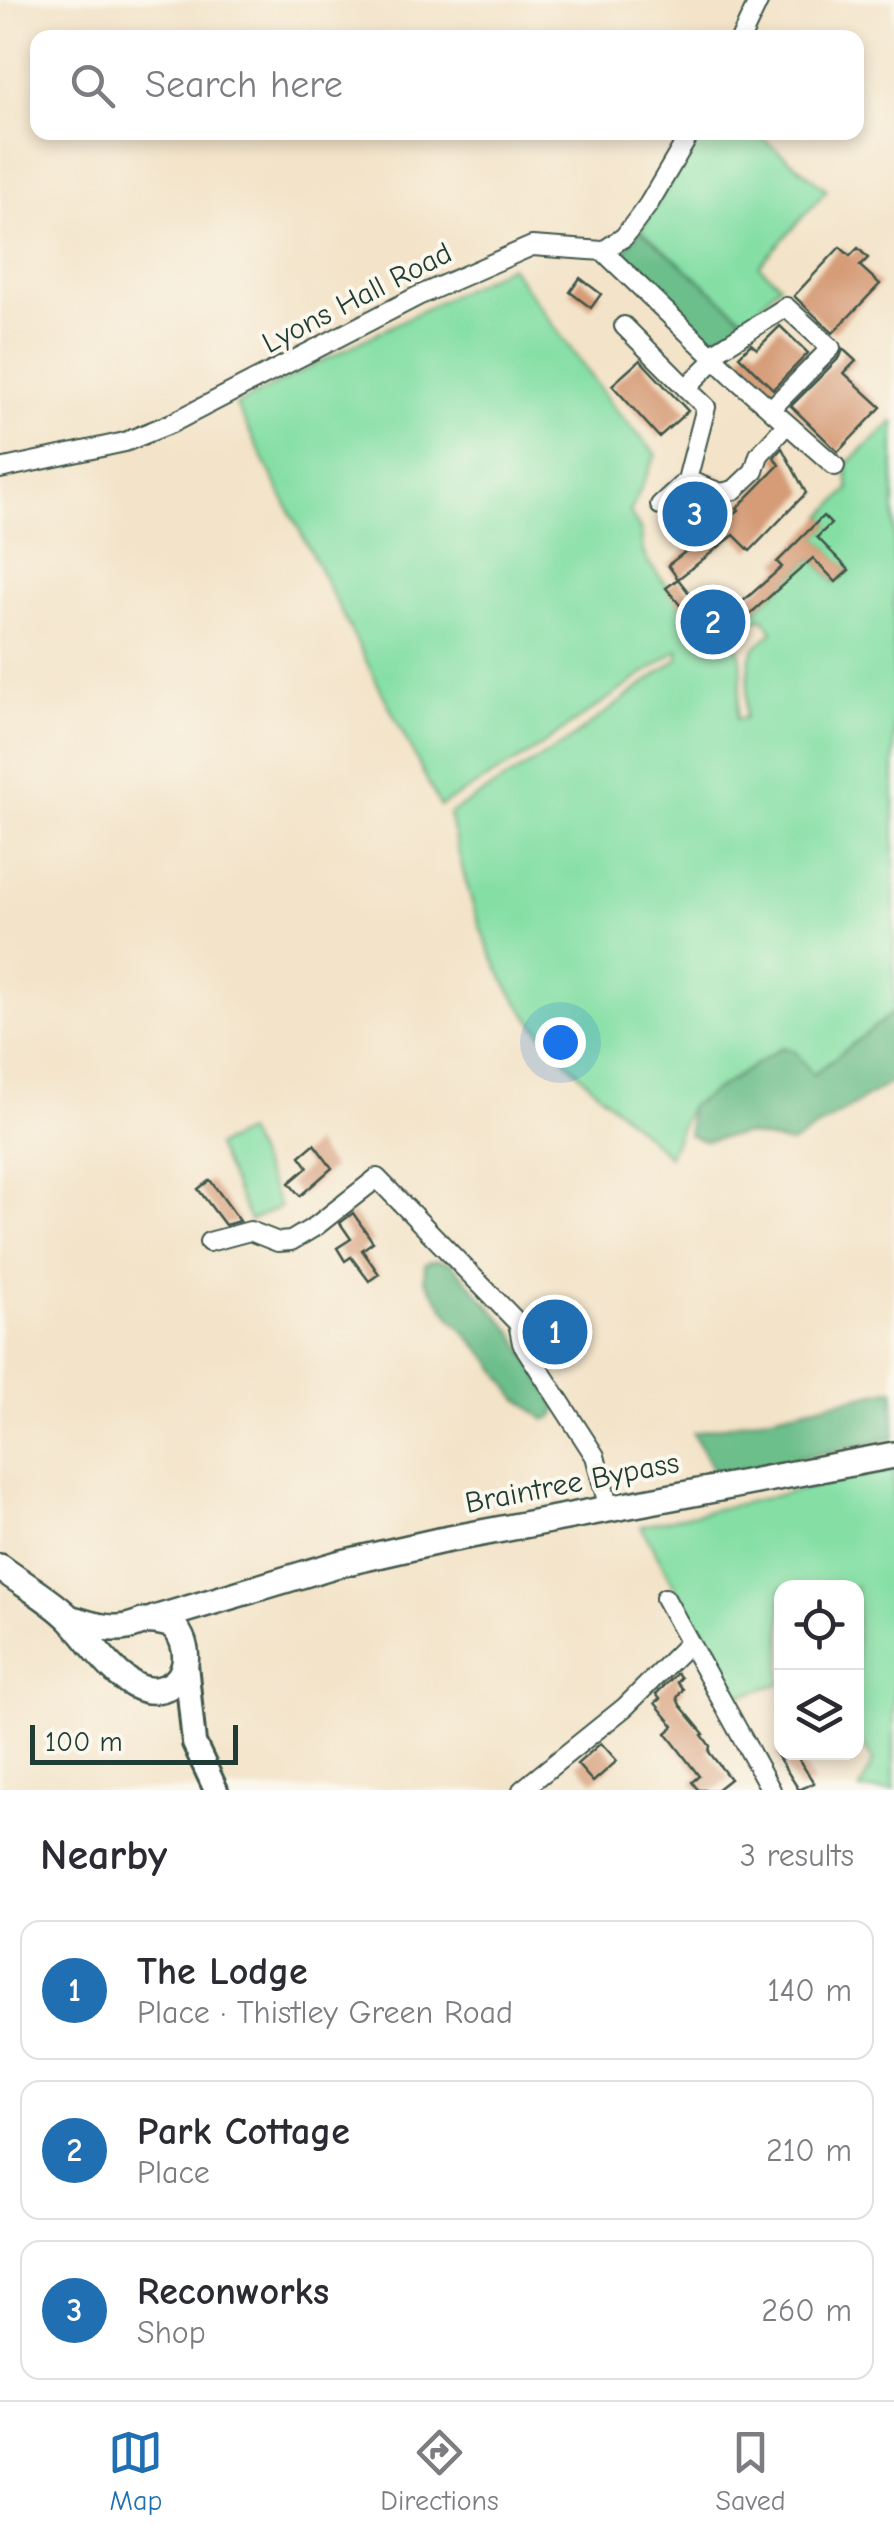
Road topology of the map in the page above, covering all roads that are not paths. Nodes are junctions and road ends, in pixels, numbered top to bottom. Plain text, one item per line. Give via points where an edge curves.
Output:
1 (760, 0) edge
2 (746, 30) edge
3 (686, 140) edge
4 (603, 252) junction
5 (624, 326) dead end
6 (714, 356) junction
7 (686, 388) junction
8 (771, 409) junction
9 (787, 424) junction
10 (835, 466) dead end
11 (0, 469) edge
12 (687, 480) junction
13 (660, 505) dead end
14 (209, 1242) dead end
15 (894, 1455) edge
16 (609, 1509) junction
17 (0, 1567) edge
18 (264, 1588) junction
19 (666, 1598) dead end
20 (68, 1618) junction
21 (154, 1619) junction
22 (127, 1628) junction
23 (690, 1643) junction
24 (186, 1655) junction
25 (119, 1672) junction
26 (156, 1690) junction
27 (194, 1743) junction
28 (216, 1790) edge
29 (522, 1790) edge
30 (770, 1790) edge

1 - 2 street
3 - 4 street via 648,206
4 - 6 street
4 - 11 street, Lyons Hall Road via 532,246 515,252 172,423 125,442
5 - 7 street
6 - 7 street
6 - 8 street
6 - 8 street via 786,307 820,338 830,348
7 - 12 street via 706,407
8 - 9 street
9 - 10 street
9 - 12 street via 734,490 722,493
12 - 13 street
14 - 16 street via 250,1231 291,1241 377,1178 518,1323 522,1344 595,1456
15 - 16 highway, Braintree Bypass
16 - 18 highway, Braintree Bypass via 338,1564
17 - 20 highway
18 - 21 highway, Braintree Bypass
18 - 24 highway, Braintree Bypass via 206,1622
19 - 23 street
20 - 22 highway
20 - 25 highway
21 - 22 highway
21 - 24 highway via 172,1625
22 - 25 highway via 116,1645
23 - 29 street
23 - 30 street
24 - 26 highway via 170,1684
24 - 27 main road
25 - 26 highway
26 - 27 main road
27 - 28 main road

